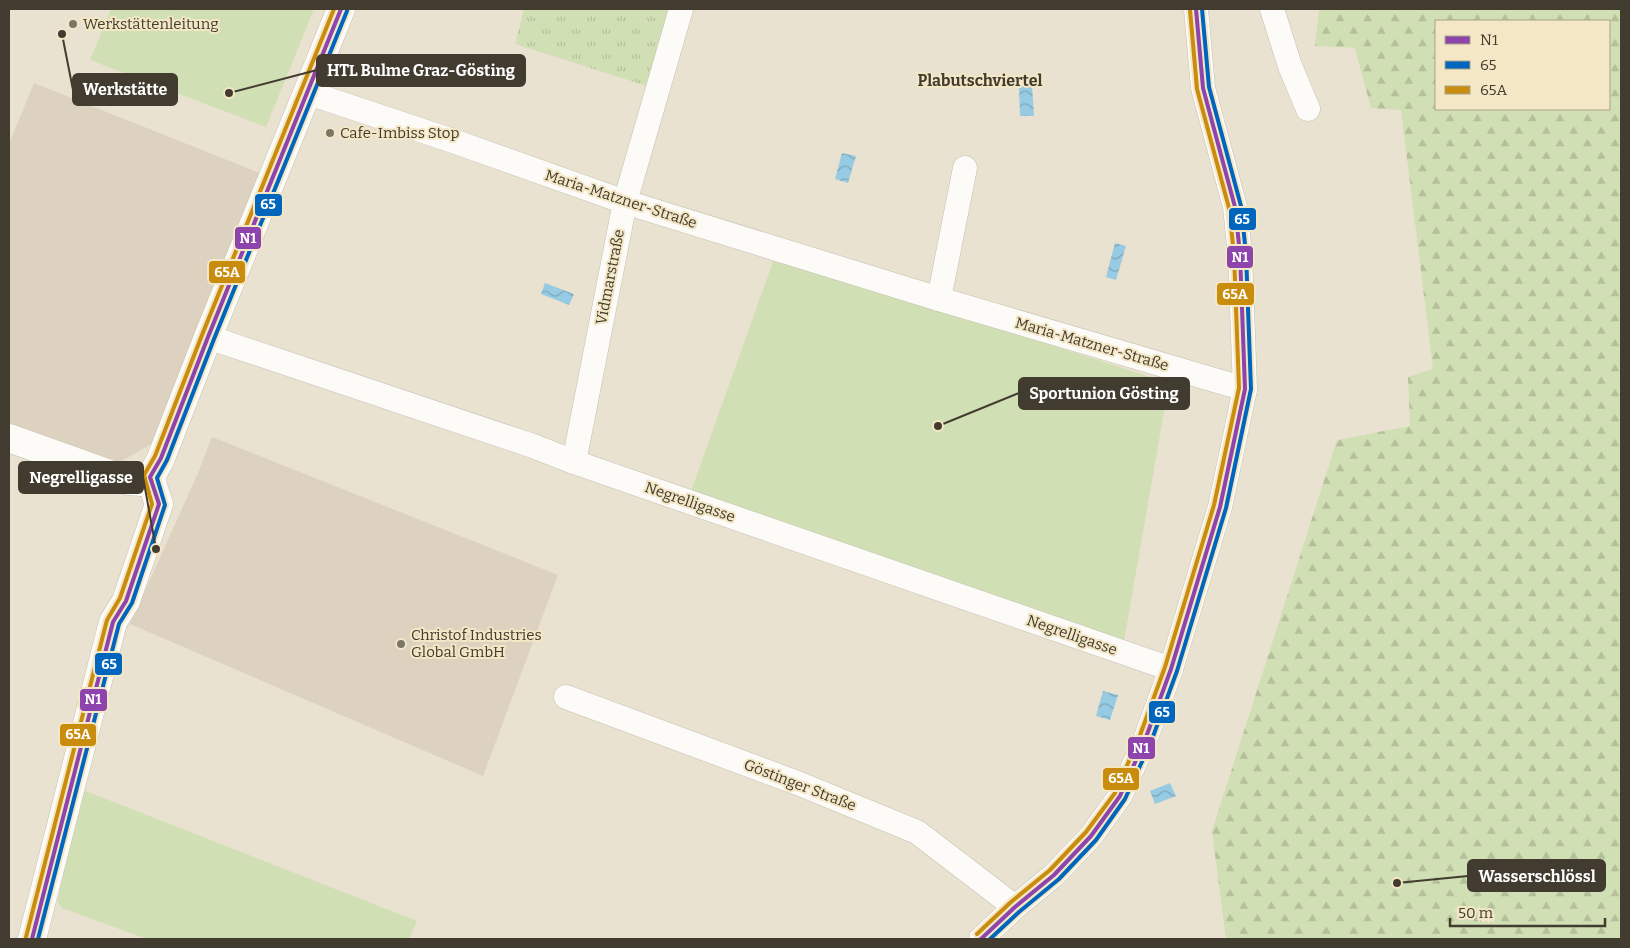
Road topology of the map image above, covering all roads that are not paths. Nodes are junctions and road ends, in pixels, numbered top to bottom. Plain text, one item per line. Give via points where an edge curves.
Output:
1 (340, 9) edge
2 (682, 9) edge
3 (1196, 9) edge
4 (1272, 9) edge
5 (306, 92) junction
6 (1308, 109) dead end
7 (965, 168) dead end
8 (625, 202) junction
9 (939, 299) junction
10 (208, 337) junction
11 (1245, 389) junction
12 (9, 438) edge
13 (574, 462) junction
14 (146, 480) junction
15 (1171, 669) junction
16 (566, 697) dead end
17 (1015, 907) junction
18 (32, 939) edge
19 (981, 939) edge

1 - 5 street
2 - 8 street, Vidmarstraße
3 - 11 street via 1204,88 1235,207
4 - 6 street
5 - 8 street, Maria-Matzner-Straße
5 - 10 street
7 - 9 street
8 - 9 street, Maria-Matzner-Straße
8 - 13 street, Vidmarstraße
9 - 11 street, Maria-Matzner-Straße
10 - 13 street, Negrelligasse
10 - 14 street via 161,458
11 - 15 street via 1220,507
12 - 14 street via 129,482
13 - 15 street, Negrelligasse
14 - 18 street via 159,504 126,601 113,622
15 - 17 street via 1120,796 1091,836 1054,874
16 - 17 street, Göstinger Straße via 800,784 917,832
17 - 19 street

